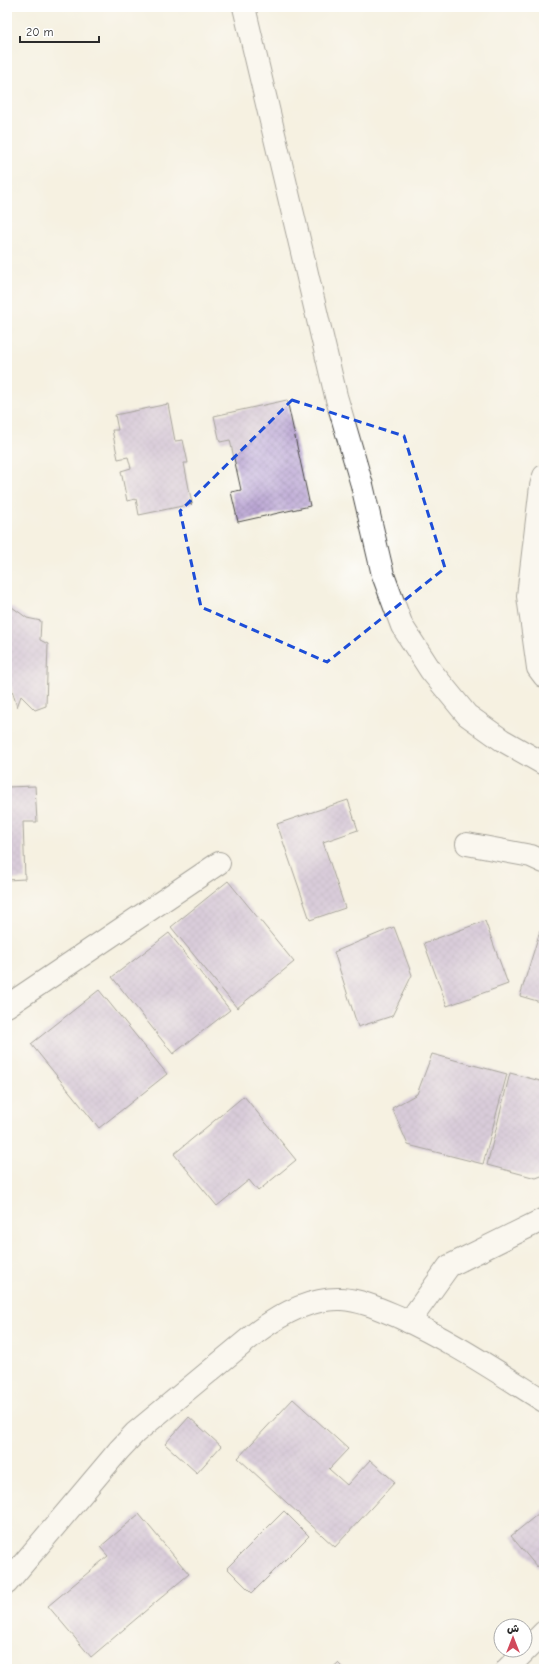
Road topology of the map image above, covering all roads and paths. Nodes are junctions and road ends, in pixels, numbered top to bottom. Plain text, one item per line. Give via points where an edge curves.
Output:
1 (244, 7) edge
2 (544, 476) edge
3 (544, 676) edge
4 (544, 764) edge
5 (468, 844) dead end
6 (544, 862) edge
7 (219, 863) dead end
8 (7, 1006) edge
9 (544, 1219) edge
10 (409, 1322) junction
11 (544, 1401) edge
12 (7, 1583) edge
13 (544, 1632) edge
14 (507, 1669) edge

1 - 4 street via 336,396 362,485 382,575 402,626 431,671 468,715 502,740
2 - 3 street via 528,596 538,668
5 - 6 street via 531,856
7 - 8 street
9 - 10 street via 449,1266
10 - 11 street via 448,1341
10 - 12 street via 360,1302 340,1299 315,1302 291,1310 275,1319 135,1433
13 - 14 street

